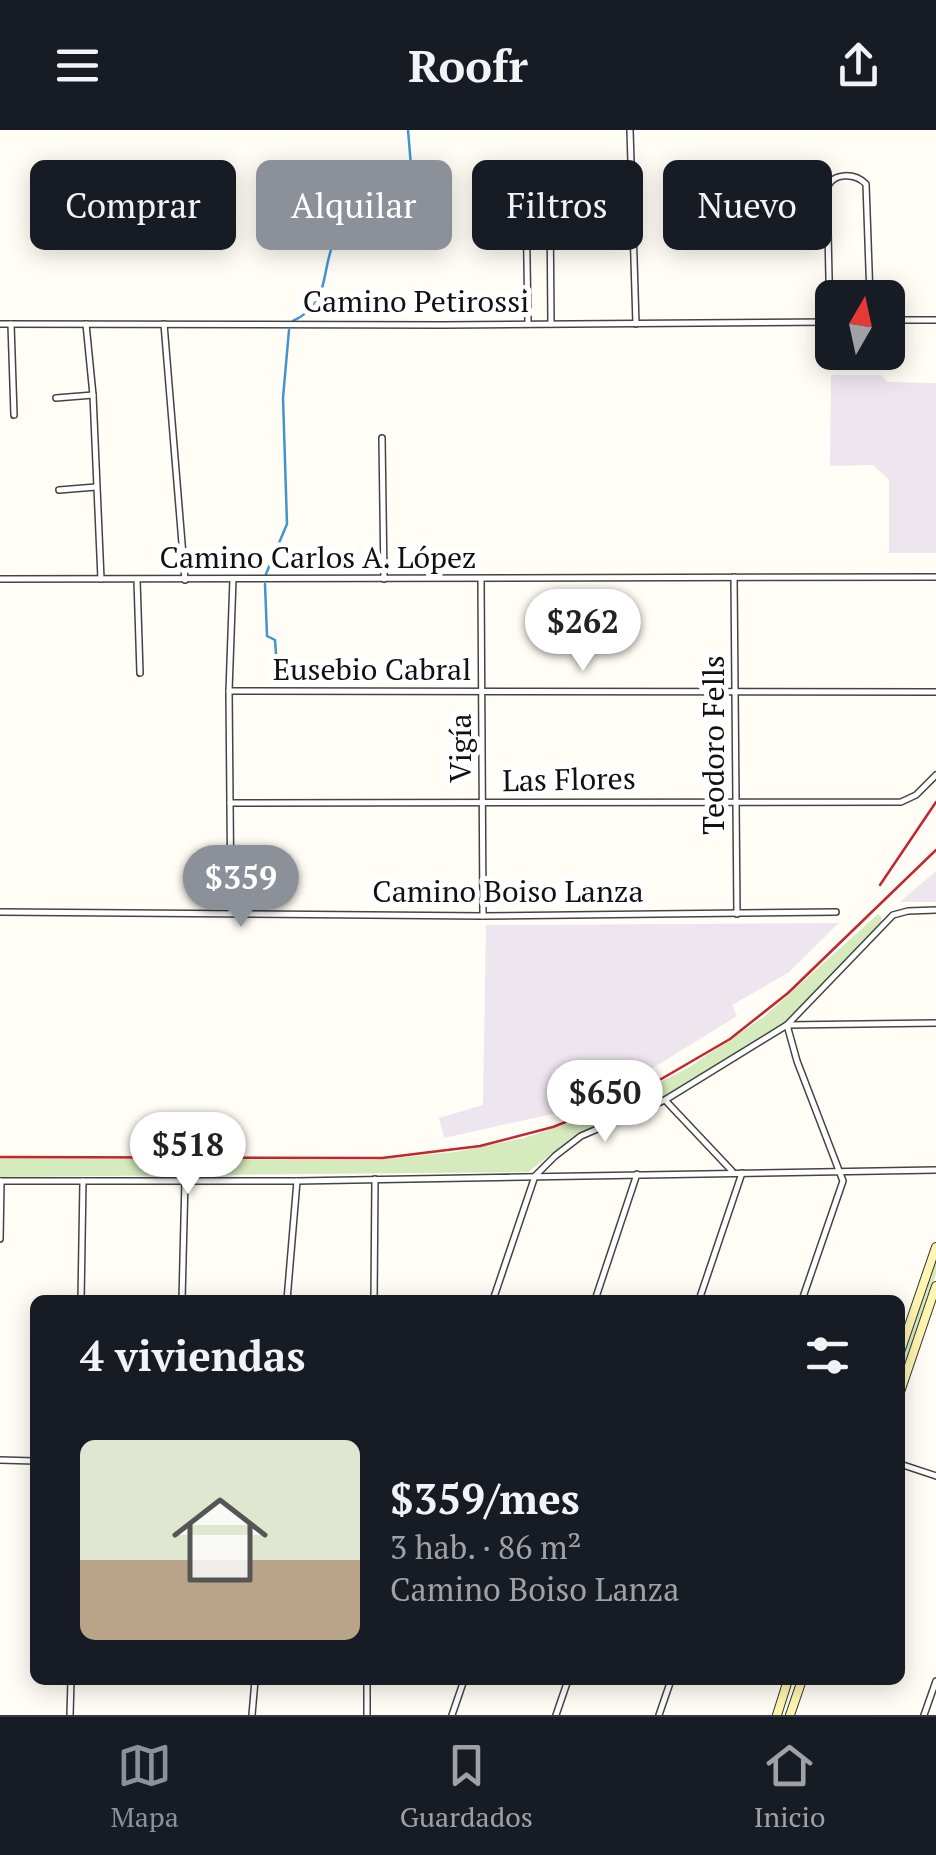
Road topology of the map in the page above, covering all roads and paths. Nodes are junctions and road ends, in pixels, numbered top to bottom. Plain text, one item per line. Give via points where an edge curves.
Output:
1 (630, 130) edge
2 (527, 250) edge
3 (550, 250) edge
4 (829, 280) edge
5 (869, 280) edge
6 (905, 320) edge
7 (936, 320) edge
8 (815, 322) edge
9 (0, 324) edge
10 (11, 324) junction
11 (86, 324) junction
12 (164, 324) junction
13 (528, 324) junction
14 (551, 324) junction
15 (636, 324) junction
16 (93, 395) junction
17 (56, 398) dead end
18 (14, 415) dead end
19 (382, 438) dead end
20 (98, 487) junction
21 (60, 490) dead end
22 (734, 577) junction
23 (936, 577) edge
24 (101, 579) junction
25 (233, 579) junction
26 (481, 579) junction
27 (0, 580) edge
28 (138, 580) junction
29 (185, 580) junction
30 (384, 580) junction
31 (140, 673) dead end
32 (482, 691) junction
33 (735, 691) junction
34 (228, 692) junction
35 (936, 692) edge
36 (936, 775) edge
37 (737, 801) junction
38 (230, 802) junction
39 (483, 802) junction
40 (936, 910) edge
41 (0, 912) edge
42 (231, 912) junction
43 (836, 912) dead end
44 (737, 914) junction
45 (483, 916) junction
46 (936, 1023) edge
47 (788, 1025) junction
48 (665, 1100) junction
49 (841, 1170) junction
50 (936, 1170) edge
51 (742, 1172) junction
52 (734, 1173) junction
53 (637, 1174) junction
54 (535, 1176) junction
55 (375, 1179) junction
56 (185, 1180) junction
57 (1, 1181) edge
58 (84, 1181) junction
59 (297, 1181) junction
60 (0, 1239) edge
61 (936, 1246) edge
62 (936, 1286) edge
63 (80, 1295) edge
64 (182, 1295) edge
65 (286, 1295) edge
66 (374, 1295) edge
67 (495, 1295) edge
68 (597, 1295) edge
69 (701, 1295) edge
70 (804, 1295) edge
71 (905, 1337) edge
72 (905, 1377) edge
73 (0, 1460) edge
74 (30, 1461) edge
75 (905, 1466) edge
76 (936, 1476) edge
77 (936, 1681) edge
78 (71, 1685) edge
79 (255, 1685) edge
80 (367, 1685) edge
81 (462, 1685) edge
82 (566, 1685) edge
83 (669, 1685) edge
84 (786, 1685) edge
85 (800, 1685) edge
86 (70, 1715) edge
87 (252, 1715) edge
88 (366, 1715) edge
89 (452, 1715) edge
90 (556, 1715) edge
91 (659, 1715) edge
92 (777, 1715) edge
93 (790, 1715) edge
94 (924, 1715) edge

1 - 15 street
2 - 13 street
3 - 14 street
4 - 5 street via 826,188 855,176 866,184
6 - 7 street
8 - 15 street, Camino Petirossi
9 - 10 street, Camino Petirossi
10 - 11 street, Camino Petirossi
10 - 18 street
11 - 12 street, Camino Petirossi
11 - 16 street
12 - 13 street, Camino Petirossi
12 - 29 street
13 - 14 street, Camino Petirossi
14 - 15 street, Camino Petirossi
16 - 17 street
16 - 20 street
19 - 30 street
20 - 21 street
20 - 24 street
22 - 23 street, Camino Carlos A. López
22 - 26 street, Camino Carlos A. López
22 - 33 street, Teodoro Fells
24 - 27 street, Camino Carlos A. López
24 - 28 street, Camino Carlos A. López
25 - 29 street, Camino Carlos A. López
25 - 30 street, Camino Carlos A. López
25 - 34 street
26 - 30 street, Camino Carlos A. López
26 - 32 street, Vigía
28 - 29 street, Camino Carlos A. López
28 - 31 street
32 - 33 street, Eusebio Cabral
32 - 34 street, Eusebio Cabral
32 - 39 street, Vigía
33 - 35 street, Eusebio Cabral
33 - 37 street, Teodoro Fells
34 - 38 street
36 - 37 street, Las Flores via 909,800
37 - 39 street, Las Flores
37 - 44 street, Teodoro Fells
38 - 39 street, Las Flores
38 - 42 street
39 - 45 street, Vigía
40 - 47 street via 900,912 887,920
41 - 42 street, Camino Boiso Lanza
42 - 45 street, Camino Boiso Lanza
43 - 44 street, Camino Boiso Lanza
44 - 45 street, Camino Boiso Lanza
46 - 47 street
47 - 48 street
47 - 49 street
48 - 52 street
48 - 54 street via 572,1141
49 - 50 street
49 - 51 street
49 - 70 street via 843,1181
51 - 52 street
51 - 69 street
52 - 53 street
53 - 54 street
53 - 68 street
54 - 55 street
54 - 67 street
55 - 59 street
55 - 66 street
56 - 58 street
56 - 59 street
56 - 64 street
57 - 58 street
57 - 60 street
58 - 63 street
59 - 65 street
61 - 71 main road
62 - 72 main road
73 - 74 street
75 - 76 street
77 - 94 street
78 - 86 street
79 - 87 street
80 - 88 street
81 - 89 street
82 - 90 street
83 - 91 street
84 - 92 main road
85 - 93 main road

